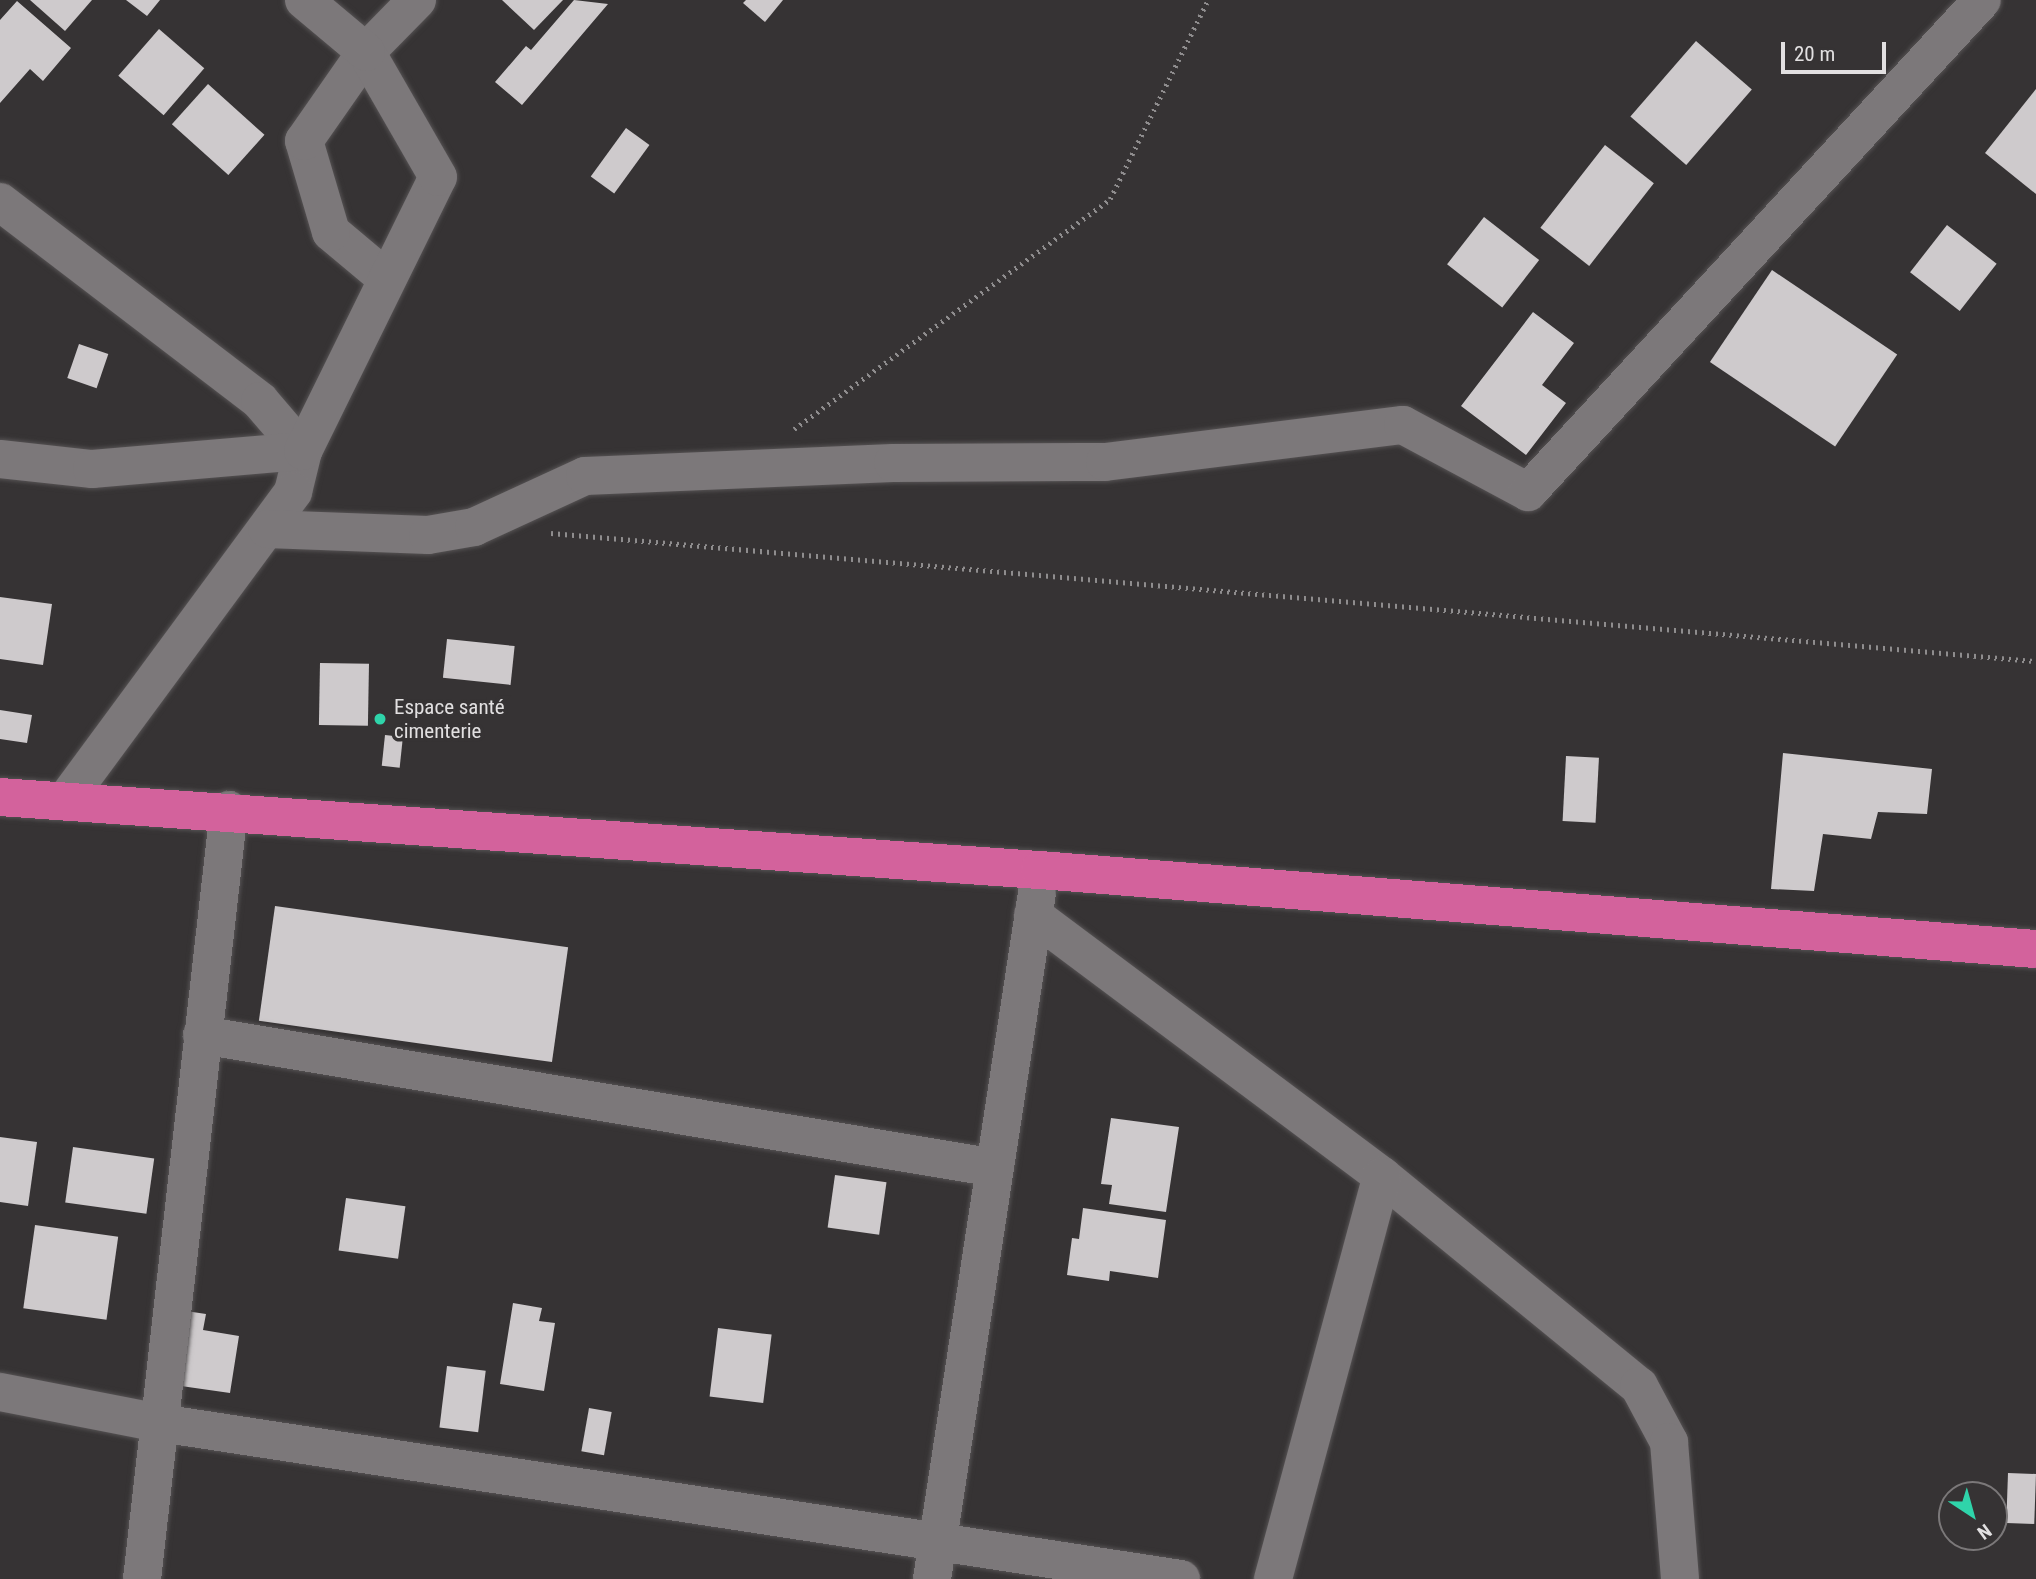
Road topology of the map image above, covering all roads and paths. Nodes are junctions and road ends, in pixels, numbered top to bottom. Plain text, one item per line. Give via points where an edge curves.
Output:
1 (304, 0) edge
2 (417, 0) edge
3 (1209, 0) edge
4 (1982, 0) edge
5 (366, 52) junction
6 (0, 202) edge
7 (387, 279) junction
8 (785, 436) dead end
9 (303, 451) junction
10 (0, 459) edge
11 (267, 529) junction
12 (543, 533) dead end
13 (2036, 661) edge
14 (24, 803) edge
15 (229, 810) junction
16 (1040, 870) junction
17 (1033, 915) junction
18 (2036, 949) edge
19 (202, 1035) junction
20 (995, 1168) junction
21 (1382, 1176) junction
22 (0, 1392) edge
23 (160, 1423) junction
24 (937, 1541) junction
25 (142, 1579) edge
26 (932, 1579) edge
27 (1181, 1579) edge
28 (1273, 1579) edge
29 (1679, 1579) edge

1 - 5 street
2 - 5 street
3 - 8 path via 1110,199
4 - 11 street via 1528,492 1403,425 1105,462 893,463 585,476 474,527 428,535
5 - 7 street via 438,177
5 - 7 street via 304,141 331,232
6 - 9 street via 260,401
7 - 9 street
9 - 10 street via 92,469
9 - 11 street via 293,492
11 - 14 street
12 - 13 path
14 - 15 highway
15 - 16 highway
15 - 19 street
16 - 17 street
16 - 18 highway
17 - 20 street
17 - 21 street
19 - 20 street
19 - 23 street
20 - 24 street
21 - 28 street
21 - 29 street via 1639,1386 1669,1442
22 - 23 street
23 - 24 street
23 - 25 street
24 - 26 street
24 - 27 street

